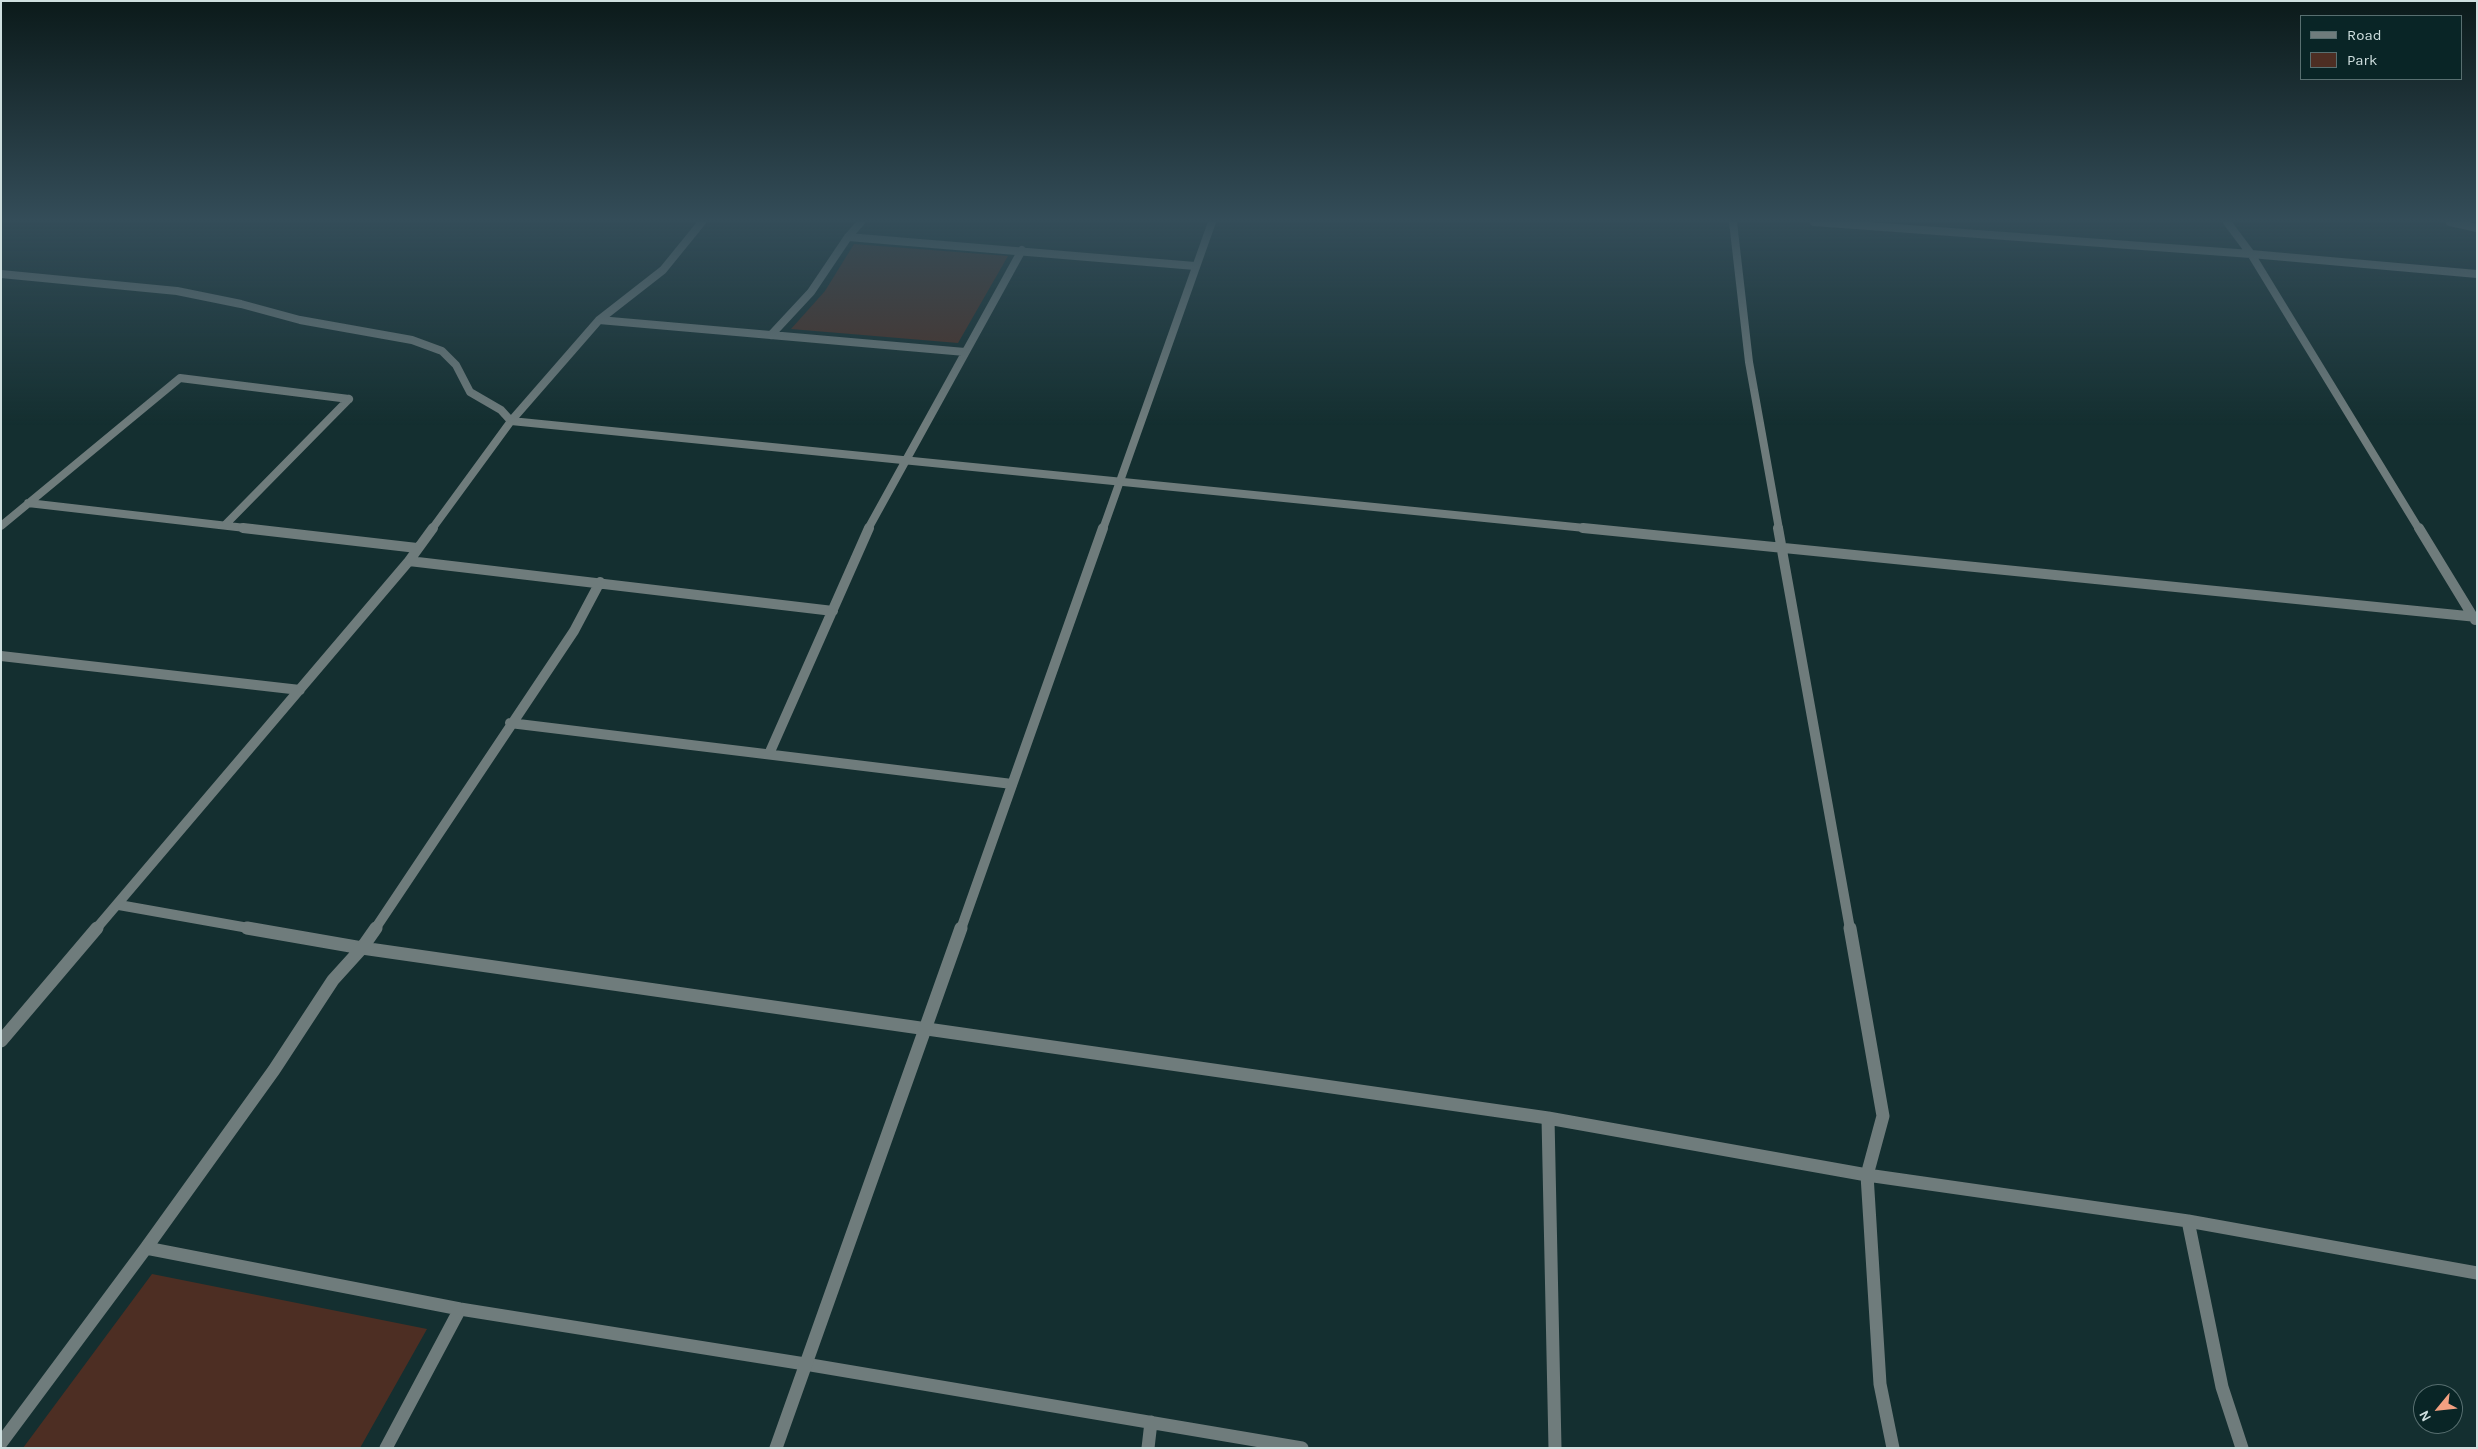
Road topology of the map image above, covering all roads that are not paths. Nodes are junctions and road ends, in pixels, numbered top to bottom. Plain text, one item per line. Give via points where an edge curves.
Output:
1 (163, 290) edge
2 (638, 290) edge
3 (813, 290) edge
4 (1000, 290) edge
5 (1187, 290) edge
6 (1741, 290) edge
7 (2273, 290) edge
8 (599, 320) junction
9 (771, 335) junction
10 (965, 352) junction
11 (511, 421) junction
12 (907, 459) junction
13 (1119, 481) junction
14 (28, 503) junction
15 (225, 525) junction
16 (1, 526) edge
17 (417, 548) junction
18 (1783, 550) junction
19 (409, 561) junction
20 (600, 582) junction
21 (833, 611) junction
22 (2475, 619) edge
23 (1, 656) edge
24 (300, 690) junction
25 (510, 723) junction
26 (769, 754) junction
27 (1012, 784) junction
28 (119, 905) junction
29 (362, 948) junction
30 (925, 1029) junction
31 (1, 1041) edge
32 (1548, 1118) junction
33 (1867, 1175) junction
34 (2188, 1221) junction
35 (146, 1248) junction
36 (2477, 1273) edge
37 (460, 1309) junction
38 (805, 1364) junction
39 (1151, 1422) junction
40 (1, 1443) edge
41 (386, 1448) edge
42 (776, 1448) edge
43 (1148, 1448) edge
44 (1302, 1448) edge
45 (1554, 1448) edge
46 (1893, 1448) edge
47 (2242, 1448) edge

1 - 11 street via 241,304 300,320 412,340 442,351 456,365 470,392 502,410
2 - 8 street
3 - 9 street
4 - 10 street
5 - 13 street
6 - 18 street via 1749,362
7 - 22 street
8 - 9 street
8 - 11 street
9 - 10 street
10 - 12 street
11 - 12 street
11 - 17 street
12 - 13 street
12 - 21 street via 864,537
13 - 18 street
13 - 27 street
14 - 15 street
14 - 15 street via 180,378 349,399
14 - 16 street
15 - 17 street
17 - 19 street
18 - 22 street
18 - 33 street via 1883,1116
19 - 20 street
19 - 24 street
20 - 21 street
20 - 25 street via 574,630
21 - 26 street
23 - 24 street
24 - 28 street
25 - 26 street
25 - 29 street
26 - 27 street
27 - 30 street
28 - 29 street
28 - 31 street
29 - 30 street
29 - 35 street via 333,980 274,1070
30 - 32 street
30 - 38 street
32 - 33 street
32 - 45 street
33 - 34 street
33 - 46 street via 1880,1384
34 - 36 street
34 - 47 street via 2222,1387
35 - 37 street
35 - 40 street
37 - 38 street
37 - 41 street
38 - 39 street
38 - 42 street
39 - 43 street
39 - 44 street

